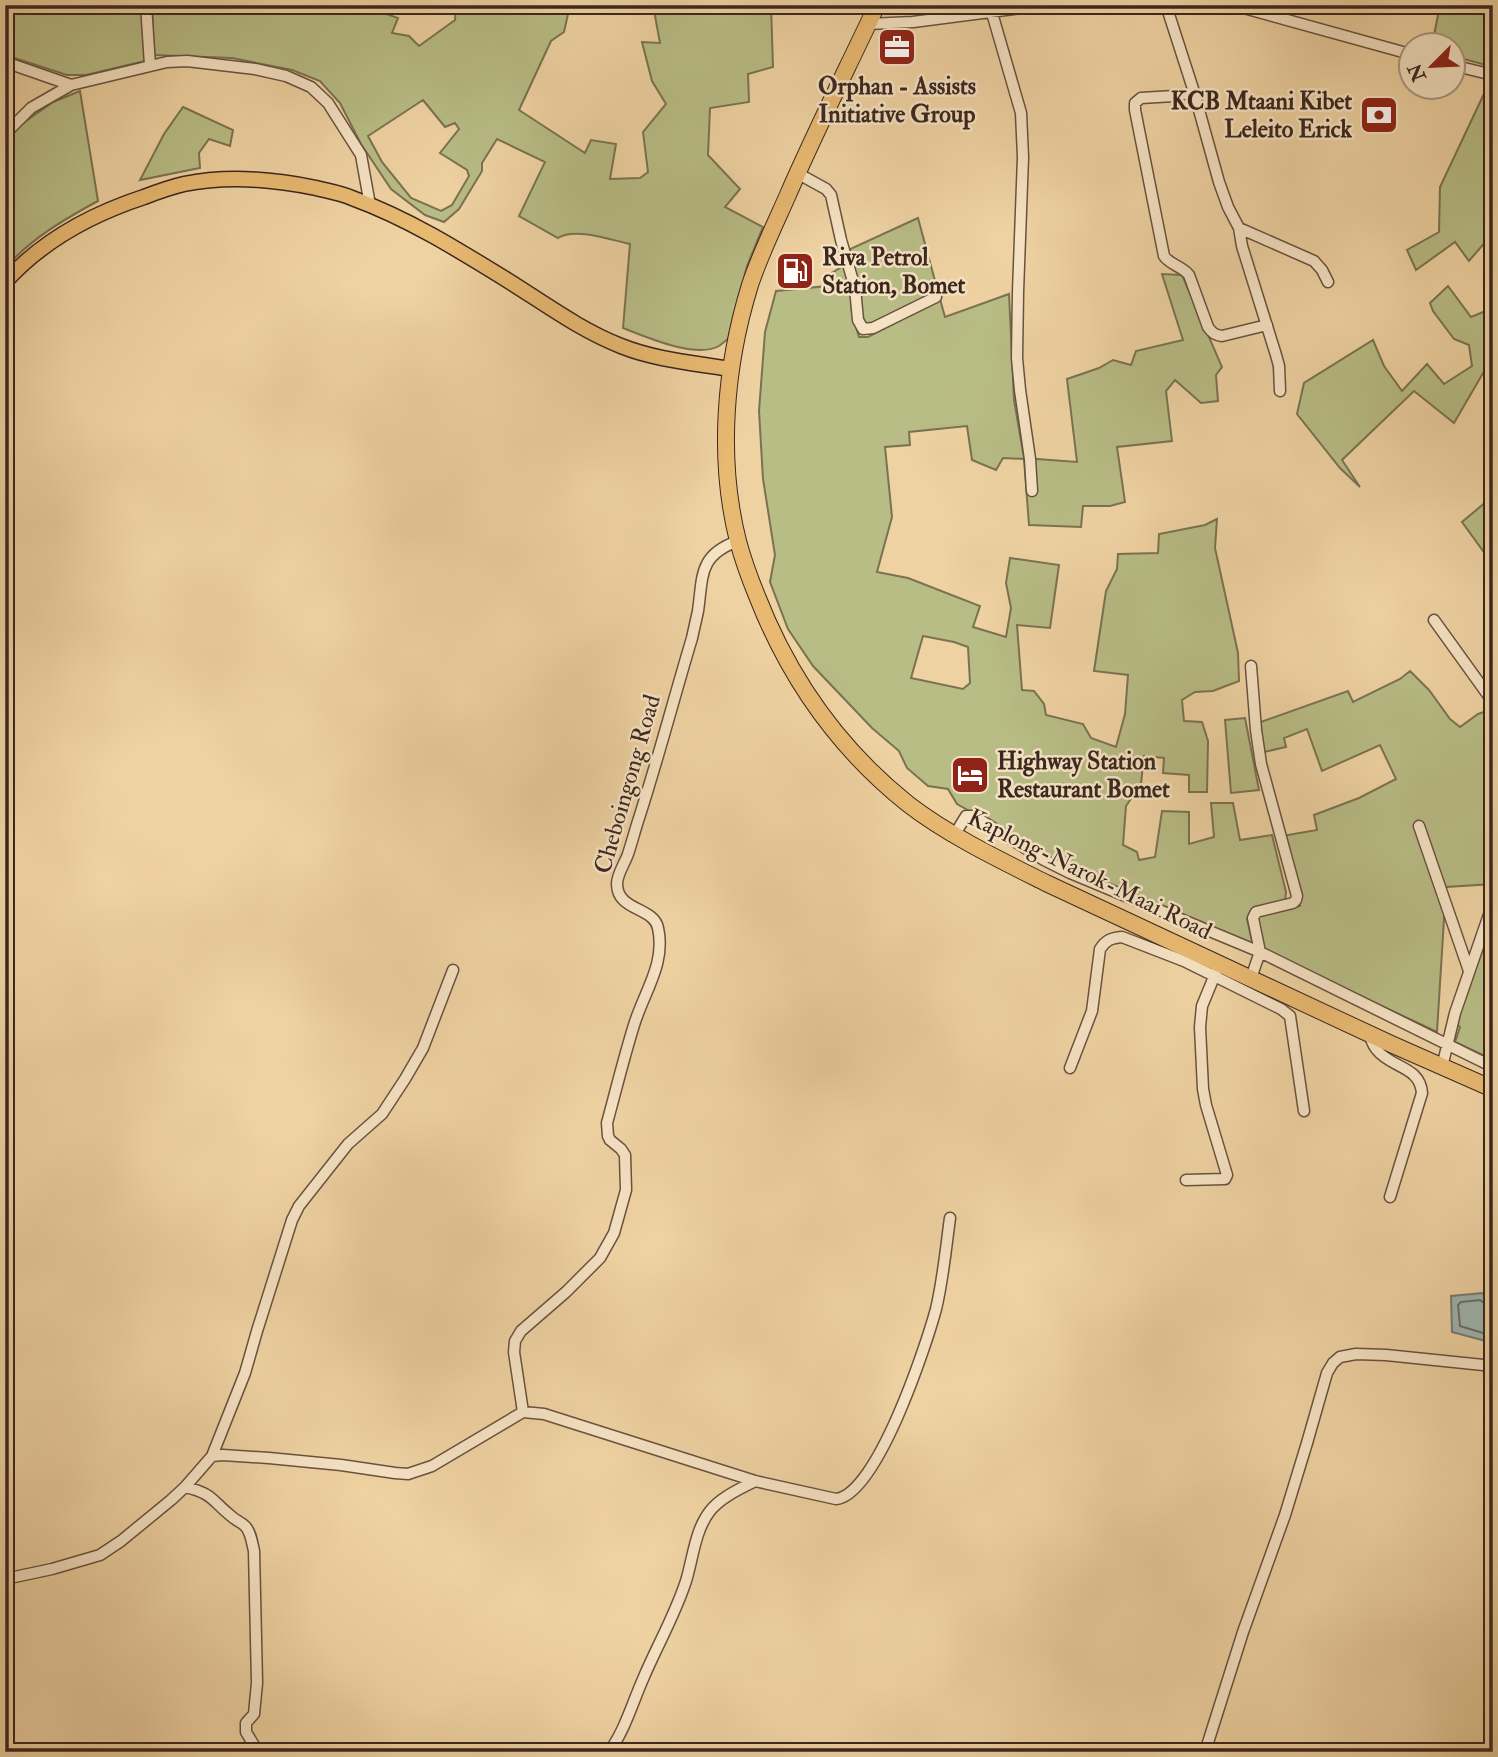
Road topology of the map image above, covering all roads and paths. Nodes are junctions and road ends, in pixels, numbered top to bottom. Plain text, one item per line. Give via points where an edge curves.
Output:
1 (146, 5) edge
2 (877, 5) edge
3 (1044, 5) edge
4 (1166, 5) edge
5 (1233, 5) edge
6 (992, 13) junction
7 (868, 24) junction
8 (1396, 50) edge
9 (5, 62) edge
10 (150, 65) junction
11 (1466, 68) edge
12 (1493, 75) edge
13 (71, 85) junction
14 (1194, 92) junction
15 (5, 134) edge
16 (797, 173) junction
17 (370, 205) junction
18 (1239, 228) junction
19 (5, 282) edge
20 (1328, 282) dead end
21 (936, 297) dead end
22 (1266, 325) junction
23 (730, 369) junction
24 (1280, 391) dead end
25 (1032, 491) dead end
26 (738, 541) junction
27 (1434, 620) dead end
28 (1251, 666) dead end
29 (1493, 702) edge
30 (1419, 827) dead end
31 (955, 834) junction
32 (1023, 846) junction
33 (1013, 867) junction
34 (1493, 903) edge
35 (1260, 952) junction
36 (453, 970) dead end
37 (1217, 970) junction
38 (1469, 971) junction
39 (1251, 978) junction
40 (1369, 1034) junction
41 (1447, 1045) junction
42 (1442, 1067) junction
43 (1493, 1067) edge
44 (1070, 1068) dead end
45 (1493, 1089) edge
46 (1304, 1111) dead end
47 (1186, 1180) dead end
48 (1390, 1197) dead end
49 (950, 1218) dead end
50 (1493, 1366) edge
51 (523, 1412) junction
52 (212, 1456) junction
53 (755, 1481) junction
54 (186, 1487) junction
55 (5, 1579) edge
56 (258, 1752) edge
57 (609, 1752) edge
58 (1205, 1752) edge

1 - 10 street
2 - 7 highway, Kaplong-Narok-Maai Road
3 - 6 street
4 - 14 street
5 - 8 street
6 - 7 street
6 - 25 street via 1021,113 1017,358
7 - 16 highway, Kaplong-Narok-Maai Road
9 - 13 street
10 - 13 street
10 - 17 street via 187,61 255,69 311,87 328,103 361,155
11 - 12 street
13 - 15 street via 31,108
14 - 18 street via 1219,181
14 - 22 street via 1141,98 1135,103 1164,256 1189,275 1212,333 1223,336
16 - 21 street via 831,195 863,329
16 - 23 highway, Kaplong-Narok-Maai Road via 758,265
17 - 19 main road via 267,180 182,184 81,224 26,260
17 - 23 main road via 417,227 623,347 668,360
18 - 20 street via 1314,261
18 - 22 street
22 - 24 street via 1279,366
23 - 26 highway, Kaplong-Narok-Maai Road via 728,478
26 - 31 highway, Kaplong-Narok-Maai Road via 776,642 819,712 888,787
26 - 51 street, Cheboingong Road via 719,551 701,577 692,638 618,878 623,899 650,916 659,929 656,972 634,1026 607,1123 608,1136 625,1155 626,1191 614,1233 600,1258 517,1336 514,1352
27 - 29 street
28 - 35 street via 1261,764 1297,896 1293,903 1256,912 1253,918
30 - 38 street
31 - 32 street via 970,815
31 - 33 highway, Kaplong-Narok-Maai Road
32 - 33 street
32 - 35 street via 1090,882
33 - 37 highway, Kaplong-Narok-Maai Road
34 - 38 street
35 - 39 street
35 - 41 street
36 - 52 street via 423,1048 405,1079 382,1114 339,1155 292,1220 245,1373
37 - 39 highway, Kaplong-Narok-Maai Road
37 - 44 street via 1122,937 1104,942 1092,1011
37 - 46 street via 1290,1016
37 - 47 street via 1202,1006 1203,1089 1227,1175 1225,1179
38 - 41 street
39 - 40 highway, Kaplong-Narok-Maai Road
40 - 42 highway, Kaplong-Narok-Maai Road
40 - 48 street via 1376,1050 1421,1082 1422,1093
41 - 42 street
41 - 43 street
42 - 45 highway, Kaplong-Narok-Maai Road
49 - 53 street via 936,1308 904,1403 864,1479 847,1496 836,1499
50 - 58 street via 1366,1354 1340,1357 1333,1363
51 - 52 street via 432,1466 408,1474
51 - 53 street via 544,1414
52 - 54 street
53 - 57 street via 709,1512 673,1616
54 - 55 street via 100,1555
54 - 56 street via 204,1492 245,1526 251,1538 257,1683 254,1714 246,1723 246,1732

